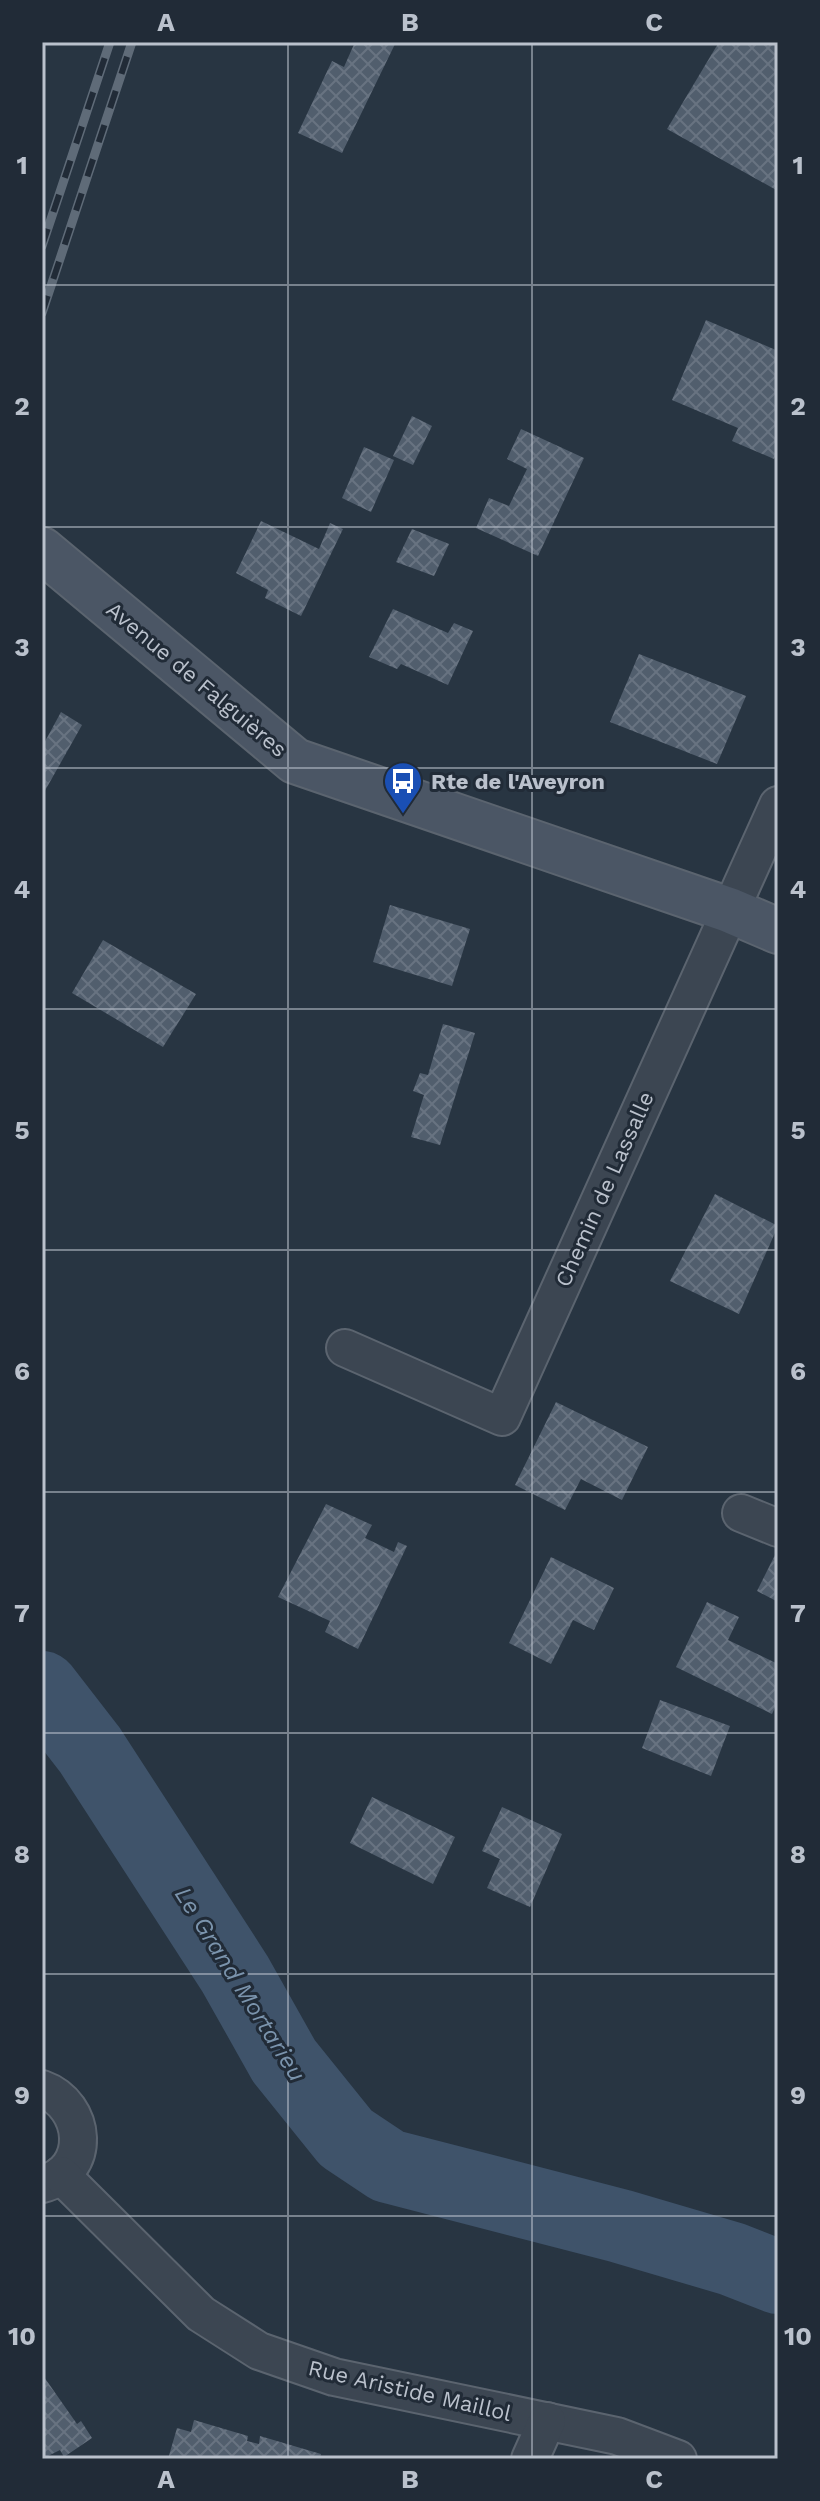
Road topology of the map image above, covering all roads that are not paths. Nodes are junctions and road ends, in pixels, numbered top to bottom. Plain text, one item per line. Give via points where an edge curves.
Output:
1 (42, 550) edge
2 (778, 805) edge
3 (729, 910) junction
4 (778, 931) edge
5 (345, 1348) dead end
6 (741, 1513) dead end
7 (778, 1528) edge
8 (42, 2089) edge
9 (52, 2179) edge
10 (547, 2421) junction
11 (530, 2459) edge
12 (678, 2459) edge

1 - 3 street, Avenue de Falguières via 295,761
2 - 3 street, Chemin de Lassalle
3 - 4 street, Avenue de Falguières
3 - 5 street, Chemin de Lassalle via 502,1417
6 - 7 street
8 - 9 street via 69,2107 77,2122 78,2150
9 - 10 street, Rue Aristide Maillol via 201,2314 259,2351 334,2377
10 - 11 street
10 - 12 street, Rue Aristide Maillol via 617,2436

